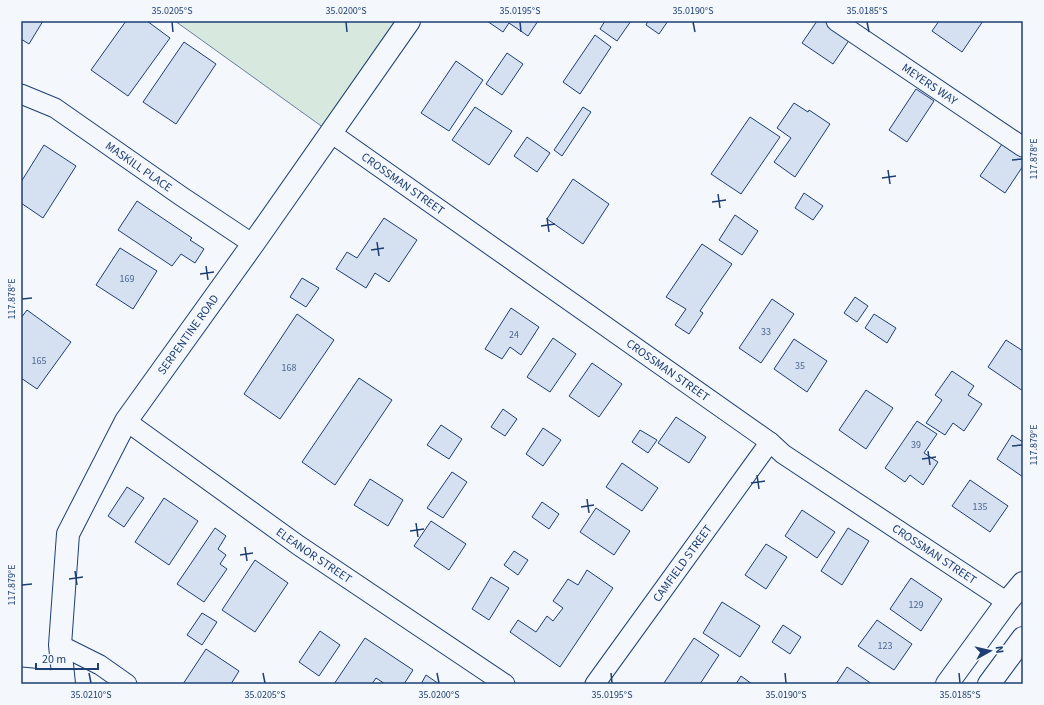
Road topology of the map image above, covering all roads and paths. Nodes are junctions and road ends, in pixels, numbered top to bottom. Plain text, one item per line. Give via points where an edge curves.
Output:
1 (409, 21) edge
2 (836, 21) edge
3 (21, 94) edge
4 (331, 133) junction
5 (1023, 147) edge
6 (253, 244) junction
7 (126, 422) junction
8 (770, 442) junction
9 (1023, 583) edge
10 (1007, 602) junction
11 (1023, 638) edge
12 (60, 645) junction
13 (21, 677) edge
14 (64, 683) edge
15 (127, 684) edge
16 (505, 684) edge
17 (595, 684) edge
18 (947, 684) edge
19 (988, 684) edge

1 - 4 main road, SERPENTINE ROAD
2 - 5 street, MEYERS WAY
3 - 6 street, MASKILL PLACE via 55,108
4 - 6 main road, SERPENTINE ROAD
4 - 8 street, CROSSMAN STREET
6 - 7 main road, SERPENTINE ROAD
7 - 12 main road, SERPENTINE ROAD via 68,534
7 - 16 street, ELEANOR STREET via 298,545
8 - 10 street, CROSSMAN STREET via 783,454
8 - 17 street, CAMFIELD STREET
9 - 10 main road
10 - 18 main road
11 - 19 main road
12 - 14 main road, SERPENTINE ROAD
12 - 15 street via 100,665
13 - 14 street

